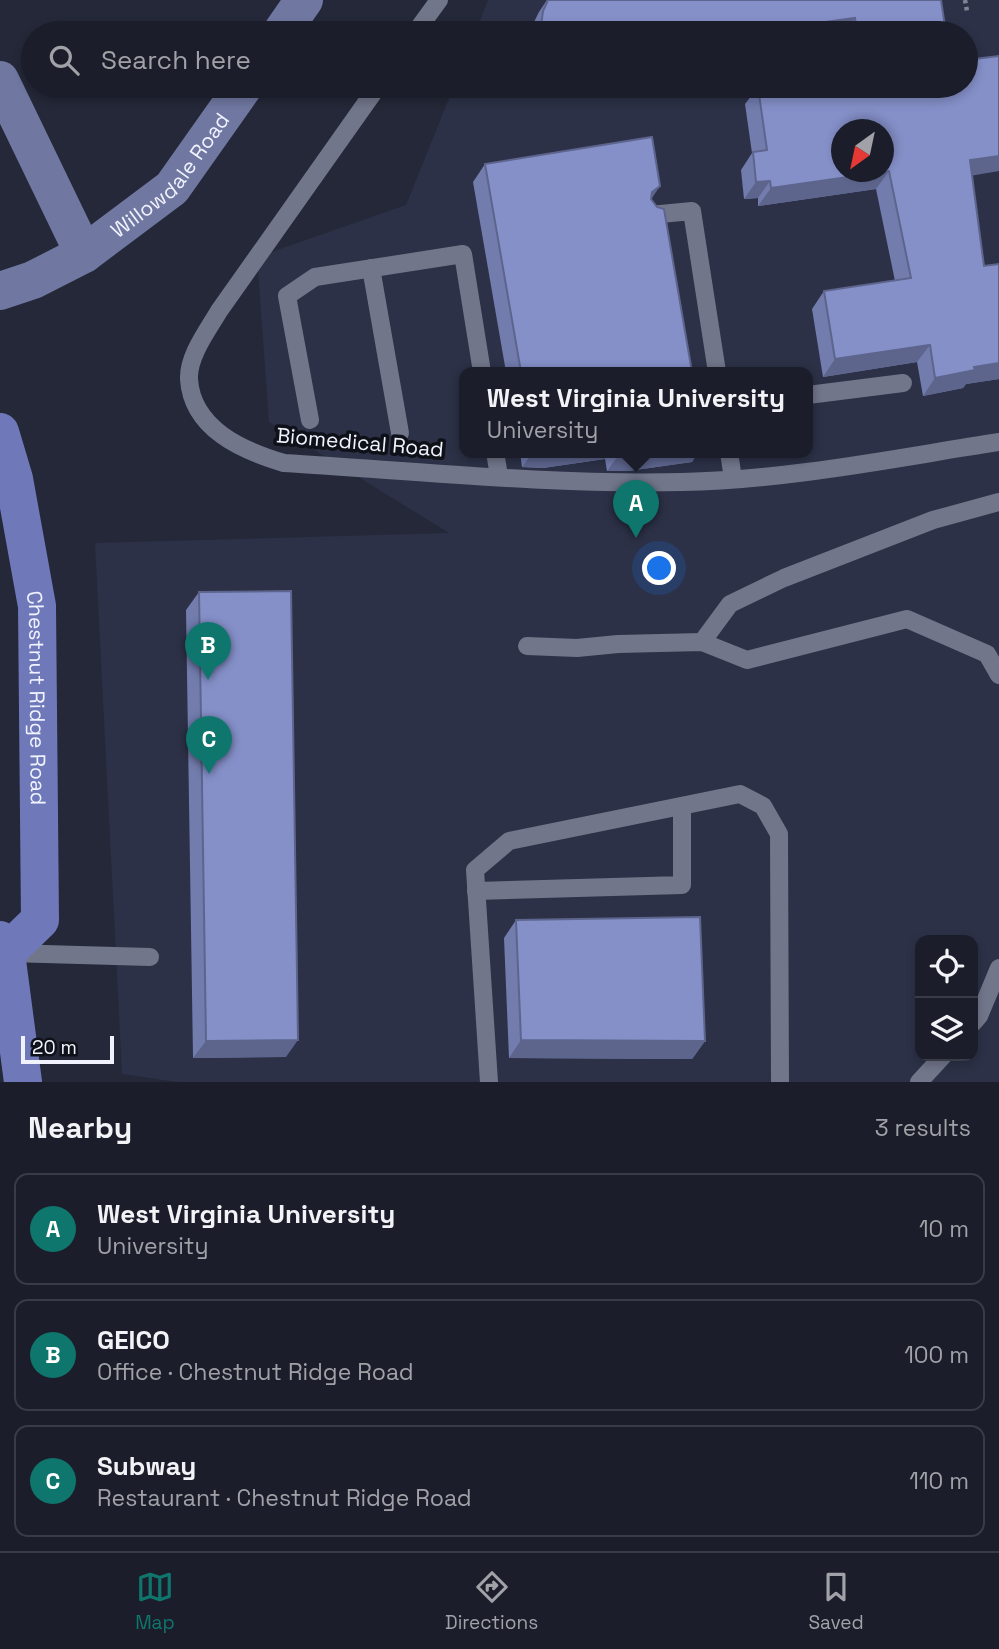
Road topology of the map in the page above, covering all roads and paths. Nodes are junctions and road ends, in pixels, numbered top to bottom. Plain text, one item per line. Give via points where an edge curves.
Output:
1 (304, 0) edge
2 (439, 0) edge
3 (965, 0) edge
4 (967, 11) dead end
5 (289, 21) edge
6 (424, 21) edge
7 (0, 80) edge
8 (235, 98) edge
9 (370, 98) edge
10 (650, 215) edge
11 (84, 254) junction
12 (371, 268) junction
13 (0, 291) edge
14 (481, 367) edge
15 (716, 367) edge
16 (903, 383) dead end
17 (813, 394) edge
18 (310, 419) dead end
19 (0, 432) edge
20 (400, 433) dead end
21 (999, 442) edge
22 (496, 458) edge
23 (730, 458) edge
24 (499, 476) junction
25 (733, 479) junction
26 (999, 502) edge
27 (702, 642) junction
28 (527, 646) dead end
29 (999, 675) edge
30 (682, 806) junction
31 (476, 891) junction
32 (3, 946) edge
33 (150, 957) dead end
34 (999, 968) edge
35 (978, 1017) edge
36 (938, 1061) edge
37 (23, 1082) edge
38 (489, 1082) edge
39 (780, 1082) edge
40 (919, 1082) edge

1 - 5 street
2 - 6 lane
3 - 4 path
7 - 11 street
8 - 11 street, Willowdale Road via 172,187
9 - 24 lane, Biomedical Road via 197,348 189,378 197,407 217,432 246,452 284,463
10 - 15 lane via 692,211
11 - 13 street
12 - 14 lane via 463,254
12 - 18 lane via 315,277 287,296
12 - 20 lane
16 - 17 lane
19 - 32 main road, Chestnut Ridge Road via 14,479 37,606 40,778 40,920
21 - 25 lane, Biomedical Road
22 - 24 lane
23 - 25 lane
24 - 25 lane, Biomedical Road via 684,482
26 - 27 lane via 933,520 784,578 730,604
27 - 28 lane
27 - 29 lane via 747,660 907,619 987,654
30 - 31 lane via 509,841 475,870
30 - 31 lane via 682,885
30 - 39 lane via 740,794 763,806 779,834
31 - 38 lane
32 - 33 lane
32 - 37 main road
34 - 35 lane
36 - 40 lane

